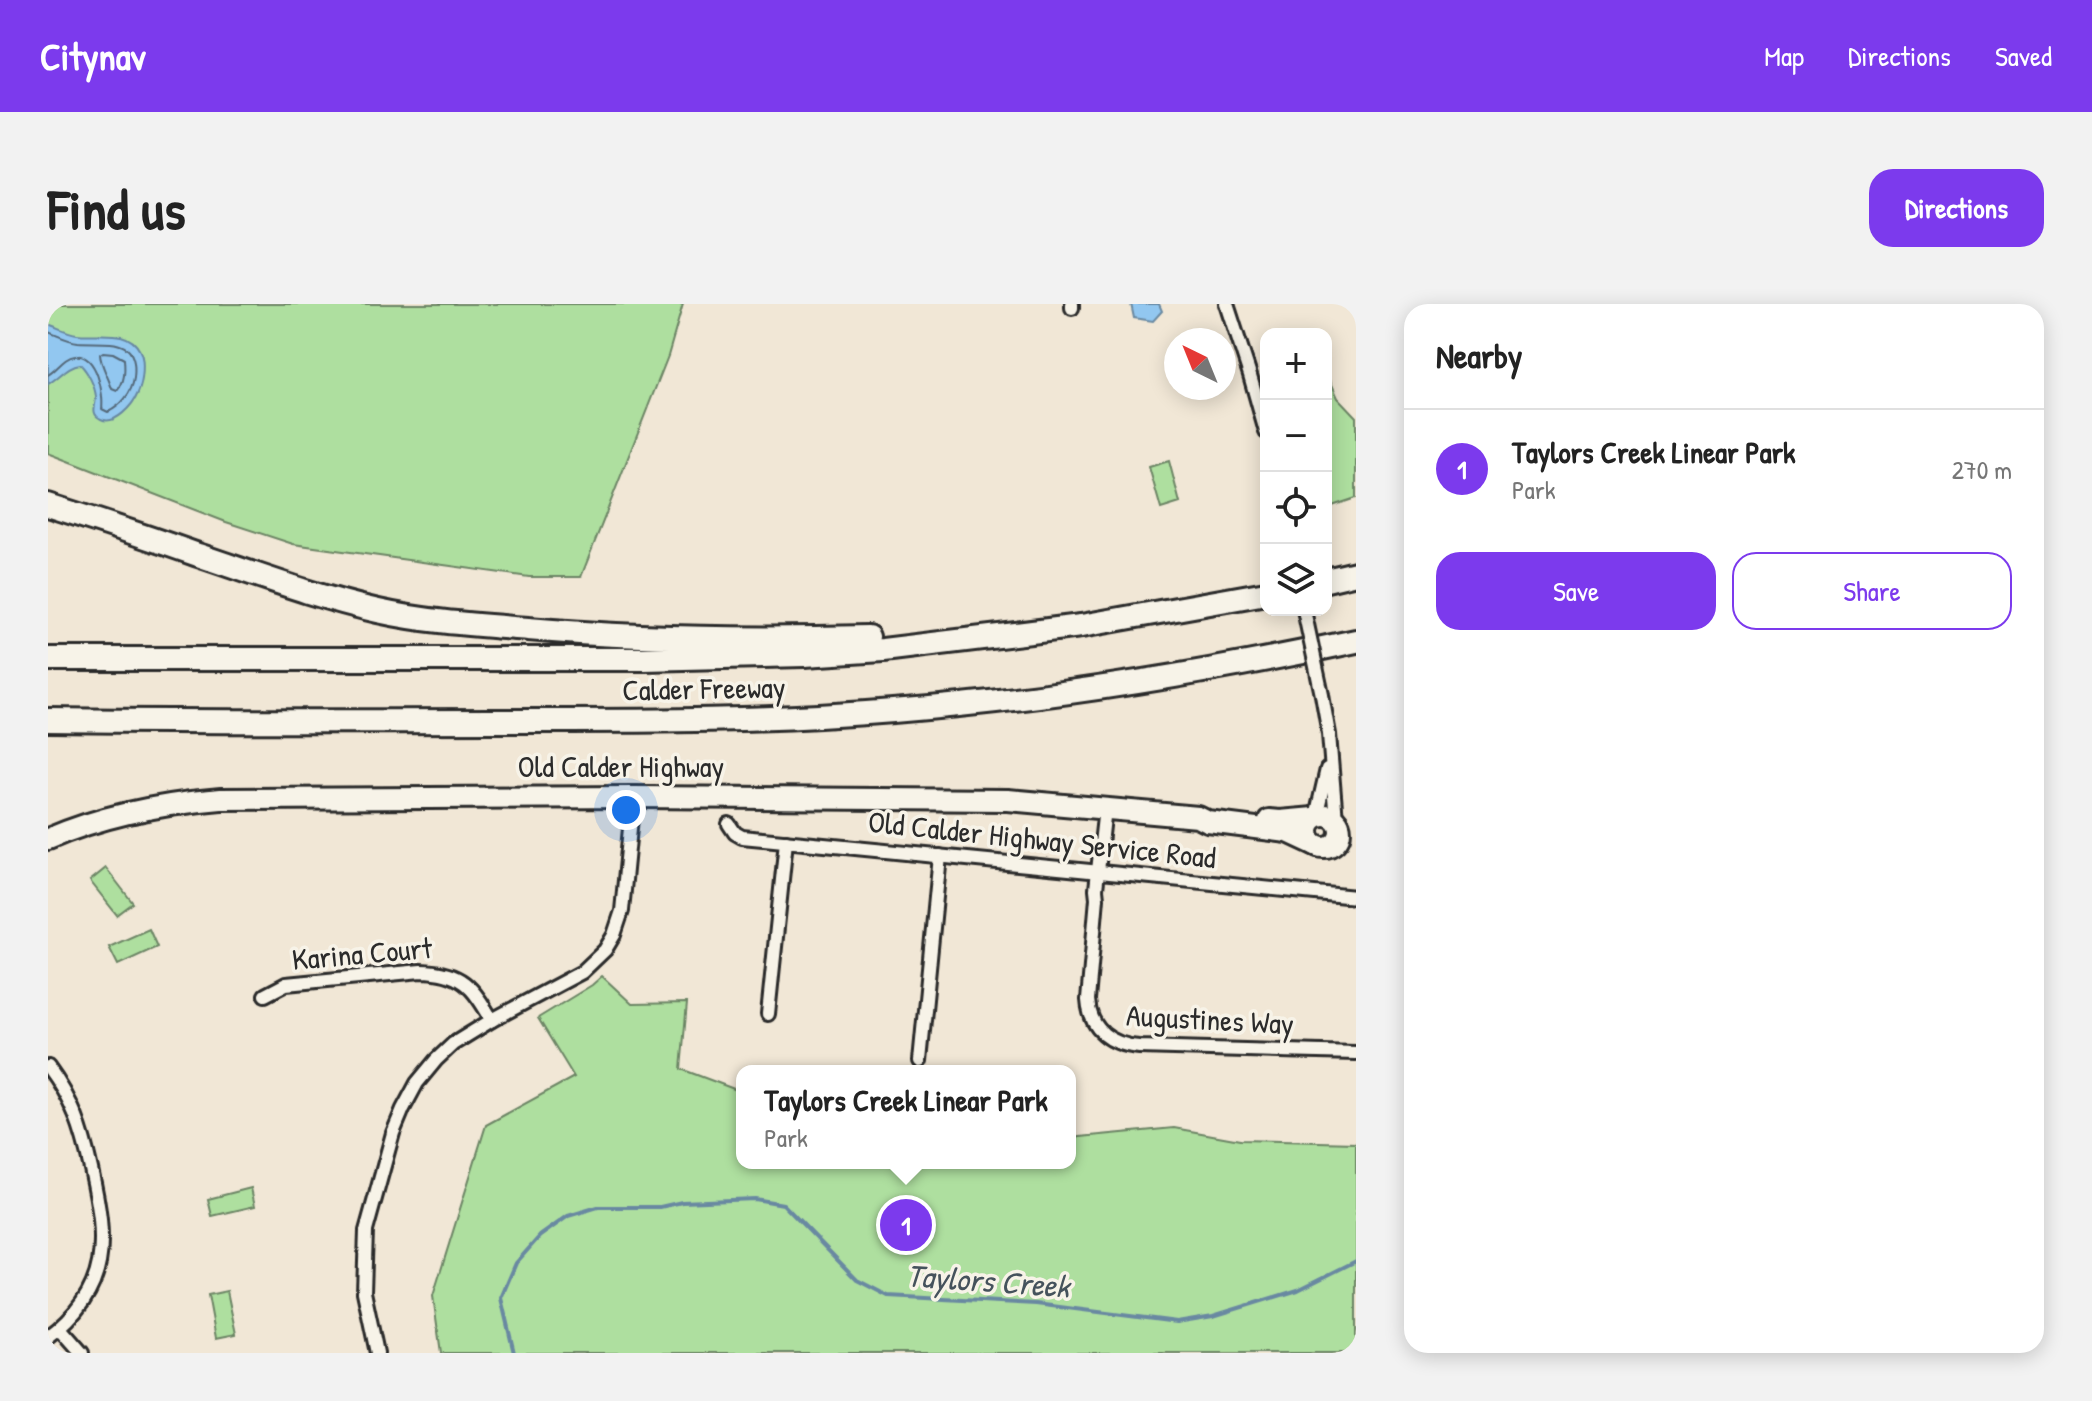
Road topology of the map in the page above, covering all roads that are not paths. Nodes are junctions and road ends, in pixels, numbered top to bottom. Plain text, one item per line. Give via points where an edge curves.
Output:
1 (1227, 304) edge
2 (1260, 411) edge
3 (48, 505) edge
4 (1356, 573) edge
5 (1332, 579) edge
6 (1260, 594) edge
7 (1152, 614) junction
8 (1305, 616) edge
9 (1356, 641) edge
10 (48, 659) edge
11 (48, 723) edge
12 (1330, 754) junction
13 (633, 797) junction
14 (1105, 808) junction
15 (1198, 817) junction
16 (1332, 820) edge
17 (729, 824) dead end
18 (48, 839) edge
19 (1356, 840) edge
20 (786, 841) junction
21 (1325, 846) junction
22 (940, 856) junction
23 (1098, 873) junction
24 (1356, 897) edge
25 (265, 995) dead end
26 (768, 1014) dead end
27 (492, 1020) junction
28 (1356, 1053) edge
29 (920, 1061) dead end
30 (48, 1067) edge
31 (60, 1328) junction
32 (48, 1337) edge
33 (82, 1353) edge
34 (377, 1353) edge

1 - 2 street
3 - 7 highway via 312,594 449,623 632,637 756,639 938,634
4 - 5 highway
6 - 7 highway, Calder Freeway
7 - 10 highway, Calder Freeway via 992,638 804,655
8 - 12 street, bridge
9 - 11 highway, Calder Freeway via 1132,683 890,712 704,720
12 - 16 street
12 - 16 street
13 - 14 main road, Old Calder Highway via 993,800
13 - 18 main road, Old Calder Highway via 221,799 125,813
13 - 27 street via 622,911 605,950 582,972
14 - 15 main road, Old Calder Highway
14 - 23 street, Augustines Way
15 - 16 main road, Old Calder Highway via 1209,812 1280,821
15 - 21 main road, Old Calder Highway via 1288,832
16 - 21 main road via 1340,834
16 - 21 main road via 1310,823 1313,843
17 - 20 street, Old Calder Highway Service Road via 742,837
19 - 21 main road
20 - 22 street, Old Calder Highway Service Road
20 - 26 street
22 - 23 street, Old Calder Highway Service Road
22 - 29 street
23 - 24 street, Old Calder Highway Service Road
23 - 28 street, Augustines Way via 1088,1000 1092,1020 1109,1040 1139,1047
25 - 27 street, Karina Court via 286,984 432,971 460,979
27 - 34 street via 436,1060 417,1083 393,1133 366,1231 364,1292
30 - 31 street via 79,1119 103,1233 93,1284
31 - 32 street
31 - 33 street

